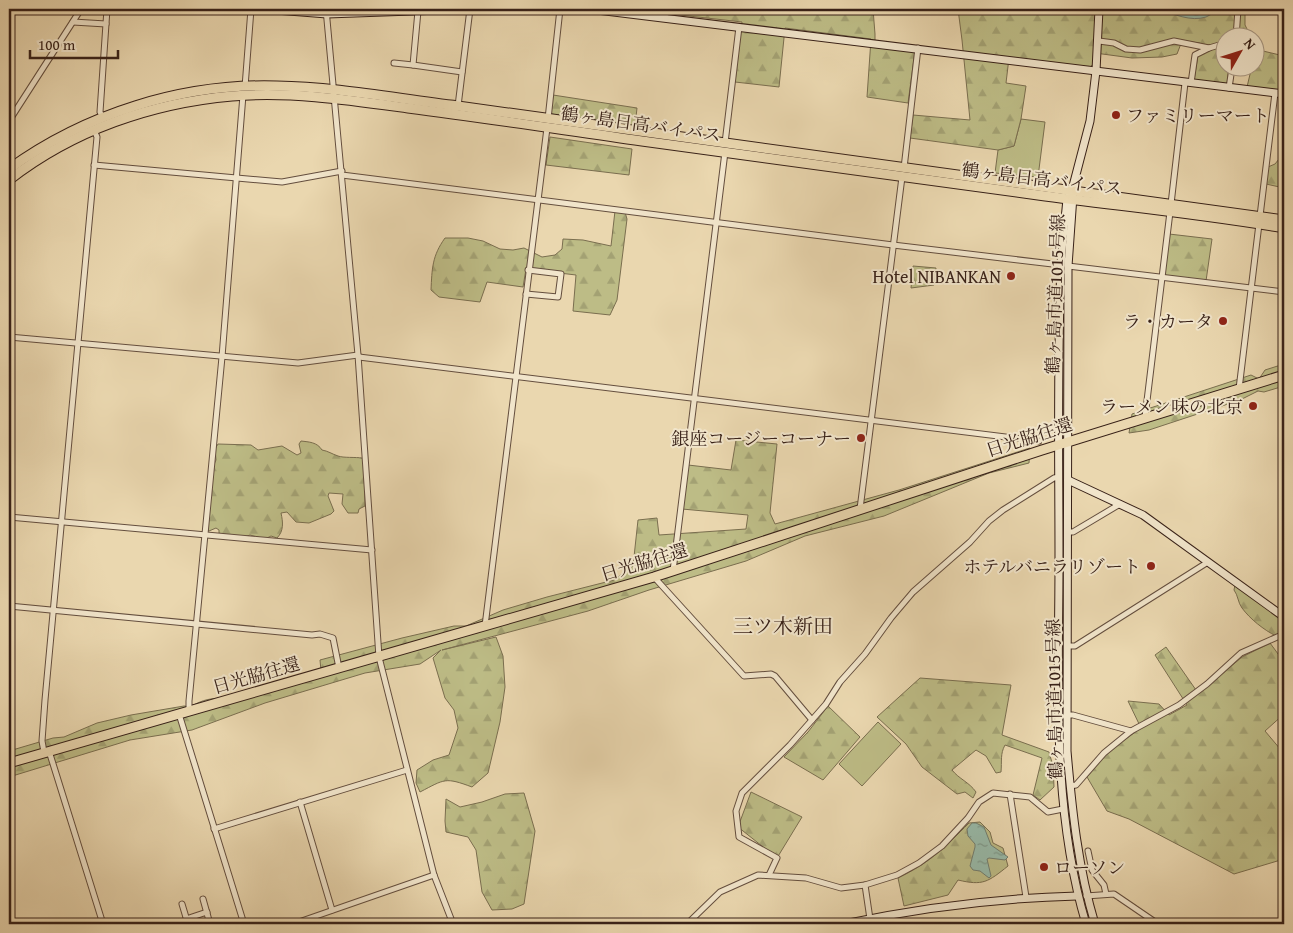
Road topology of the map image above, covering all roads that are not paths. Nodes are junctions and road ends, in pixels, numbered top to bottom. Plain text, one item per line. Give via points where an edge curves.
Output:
1 (81, 9) edge
2 (107, 9) edge
3 (251, 9) edge
4 (263, 9) edge
5 (470, 9) edge
6 (560, 9) edge
7 (589, 9) edge
8 (662, 9) edge
9 (1099, 9) edge
10 (1238, 9) edge
11 (1271, 9) edge
12 (327, 11) edge
13 (418, 11) junction
14 (1284, 12) edge
15 (666, 18) junction
16 (73, 22) junction
17 (106, 24) junction
18 (739, 27) junction
19 (1237, 28) edge
20 (1098, 41) junction
21 (1216, 46) edge
22 (918, 48) junction
23 (1209, 48) junction
24 (394, 63) dead end
25 (413, 65) junction
26 (1096, 71) junction
27 (462, 72) junction
28 (1230, 78) edge
29 (1188, 83) junction
30 (1229, 88) junction
31 (244, 91) junction
32 (1275, 93) junction
33 (335, 94) junction
34 (1284, 94) edge
35 (458, 106) junction
36 (103, 118) junction
37 (9, 121) edge
38 (547, 123) junction
39 (94, 130) junction
40 (725, 148) junction
41 (94, 165) junction
42 (9, 169) edge
43 (903, 172) junction
44 (342, 173) junction
45 (237, 178) junction
46 (9, 180) edge
47 (1071, 196) junction
48 (537, 200) junction
49 (1171, 208) junction
50 (1259, 220) junction
51 (1284, 220) edge
52 (716, 222) junction
53 (1284, 228) edge
54 (893, 245) junction
55 (1064, 266) junction
56 (528, 270) junction
57 (1162, 278) junction
58 (1250, 288) junction
59 (1284, 292) edge
60 (526, 294) junction
61 (9, 337) edge
62 (79, 344) junction
63 (358, 356) junction
64 (222, 357) junction
65 (1284, 374) edge
66 (516, 376) junction
67 (1239, 389) junction
68 (693, 398) junction
69 (1145, 417) junction
70 (871, 421) junction
71 (1039, 441) dead end
72 (1062, 443) junction
73 (1059, 477) junction
74 (1068, 480) junction
75 (1120, 504) junction
76 (860, 509) junction
77 (9, 517) edge
78 (62, 522) junction
79 (1067, 532) junction
80 (204, 535) junction
81 (372, 550) junction
82 (1208, 562) junction
83 (673, 571) junction
84 (654, 577) junction
85 (9, 606) edge
86 (53, 611) junction
87 (1284, 618) edge
88 (195, 624) junction
89 (485, 626) junction
90 (1284, 634) edge
91 (1067, 646) junction
92 (378, 657) junction
93 (339, 668) junction
94 (189, 710) junction
95 (179, 713) junction
96 (1066, 714) junction
97 (812, 720) junction
98 (1130, 731) junction
99 (47, 751) junction
100 (9, 763) edge
101 (407, 770) junction
102 (1070, 786) junction
103 (1010, 794) junction
104 (300, 802) junction
105 (1063, 809) junction
106 (214, 829) junction
107 (1088, 851) dead end
108 (434, 875) junction
109 (769, 875) junction
110 (865, 885) junction
111 (1106, 894) junction
112 (1078, 896) junction
113 (1086, 896) junction
114 (1026, 897) junction
115 (203, 899) dead end
116 (182, 904) dead end
117 (332, 910) junction
118 (207, 912) junction
119 (870, 918) junction
120 (187, 921) edge
121 (103, 924) edge
122 (210, 924) edge
123 (244, 924) edge
124 (293, 924) edge
125 (452, 924) edge
126 (686, 924) edge
127 (844, 924) edge
128 (1086, 924) edge
129 (1095, 924) edge
130 (1158, 924) edge

1 - 16 street
2 - 17 street
3 - 31 street
4 - 12 street
5 - 13 street
5 - 27 street
6 - 38 street
7 - 15 street
8 - 15 street
9 - 20 street, 鶴ヶ島市道1015号線
10 - 19 street
11 - 14 street
12 - 13 street
12 - 33 street
13 - 25 street
15 - 18 street
16 - 17 street
16 - 37 street
17 - 36 street via 100,112
18 - 22 street
18 - 40 street
20 - 23 street via 1140,50 1174,41
20 - 26 street, 鶴ヶ島市道1015号線
21 - 23 street
22 - 26 street
22 - 43 street
23 - 29 street via 1195,56
24 - 25 street
25 - 27 street
26 - 29 street
26 - 47 street, 鶴ヶ島市道1015号線 via 1090,121
27 - 35 street
28 - 30 street
29 - 30 street
29 - 49 street
30 - 32 street
31 - 33 highway, 鶴ヶ島日高バイパス
31 - 36 highway, 鶴ヶ島日高バイパス via 182,94 130,107
31 - 39 highway, 鶴ヶ島日高バイパス via 182,102 132,115
31 - 45 street
32 - 34 street
32 - 50 street
33 - 35 highway, 鶴ヶ島日高バイパス
33 - 38 highway, 鶴ヶ島日高バイパス
33 - 44 street
35 - 38 highway, 鶴ヶ島日高バイパス
36 - 42 highway, 鶴ヶ島日高バイパス via 43,146
38 - 40 highway, 鶴ヶ島日高バイパス
38 - 48 street
39 - 41 street via 98,137
39 - 46 highway, 鶴ヶ島日高バイパス via 25,167
40 - 43 highway, 鶴ヶ島日高バイパス
40 - 52 street
41 - 45 street
41 - 62 street
43 - 47 highway, 鶴ヶ島日高バイパス
43 - 54 street
44 - 45 street via 282,182
44 - 48 street
44 - 63 street
45 - 64 street
47 - 49 highway, 鶴ヶ島日高バイパス
47 - 55 street, 鶴ヶ島市道1015号線
48 - 52 street
48 - 56 street
49 - 50 highway, 鶴ヶ島日高バイパス
49 - 57 street
50 - 51 highway, 鶴ヶ島日高バイパス
50 - 53 highway, 鶴ヶ島日高バイパス
50 - 58 street
52 - 54 street
52 - 68 street
54 - 55 street
54 - 70 street
55 - 57 street
55 - 72 street, 鶴ヶ島市道1015号線
56 - 60 street
56 - 60 street via 561,274 558,297
57 - 58 street
57 - 69 street
58 - 59 street
58 - 67 street
60 - 66 street
61 - 62 street
62 - 64 street
62 - 78 street
63 - 64 street via 298,363
63 - 66 street
63 - 81 street
64 - 80 street
65 - 67 highway, 日光脇往還
66 - 68 street
66 - 89 street
67 - 69 highway, 日光脇往還
68 - 70 street
68 - 83 street
69 - 72 highway, 日光脇往還
70 - 71 street
70 - 76 street
72 - 73 street, 鶴ヶ島市道1015号線
72 - 74 street, 鶴ヶ島市道1015号線
72 - 76 highway, 日光脇往還
73 - 97 street via 1003,510 914,592
73 - 105 street, 鶴ヶ島市道1015号線 via 1059,708
74 - 75 street
74 - 79 street, 鶴ヶ島市道1015号線
75 - 79 street via 1073,532
75 - 82 street via 1143,514
76 - 83 highway, 日光脇往還
77 - 78 street
78 - 80 street
78 - 86 street
79 - 91 street, 鶴ヶ島市道1015号線
80 - 81 street
80 - 88 street
81 - 92 street
82 - 87 street
82 - 91 street via 1075,646
83 - 84 highway, 日光脇往還
84 - 89 highway, 日光脇往還
84 - 97 street via 744,676 775,676
85 - 86 street
86 - 88 street
86 - 99 street via 42,741
88 - 93 street via 328,636 333,638
88 - 94 street
89 - 92 highway, 日光脇往還
90 - 98 street via 1241,654 1179,705
91 - 96 street, 鶴ヶ島市道1015号線
92 - 93 highway, 日光脇往還
92 - 101 street
93 - 94 highway, 日光脇往還
94 - 95 highway, 日光脇往還
95 - 99 highway, 日光脇往還
95 - 106 street
96 - 98 street
96 - 102 street, 鶴ヶ島市道1015号線
97 - 109 street via 746,787 738,801 739,837 777,858
98 - 102 street via 1104,753 1076,785
99 - 100 highway, 日光脇往還
99 - 121 street
101 - 104 street
101 - 108 street
102 - 113 street, 鶴ヶ島市道1015号線
103 - 105 street via 1030,797 1048,812
103 - 110 street via 993,793 984,798 950,838 919,863 897,875
103 - 114 street
104 - 106 street
104 - 117 street
105 - 112 street, 鶴ヶ島市道1015号線
106 - 123 street
107 - 111 street via 1092,870 1104,885
108 - 117 street
108 - 125 street
109 - 110 street via 806,878 841,888
109 - 126 street via 758,875 720,892
110 - 119 street
111 - 113 street
111 - 130 street via 1114,894
112 - 114 street
112 - 128 street, 鶴ヶ島市道1015号線
113 - 129 street, 鶴ヶ島市道1015号線
114 - 119 street via 952,904
115 - 118 street
116 - 120 street
117 - 124 street
118 - 120 street
118 - 122 street
119 - 127 street

